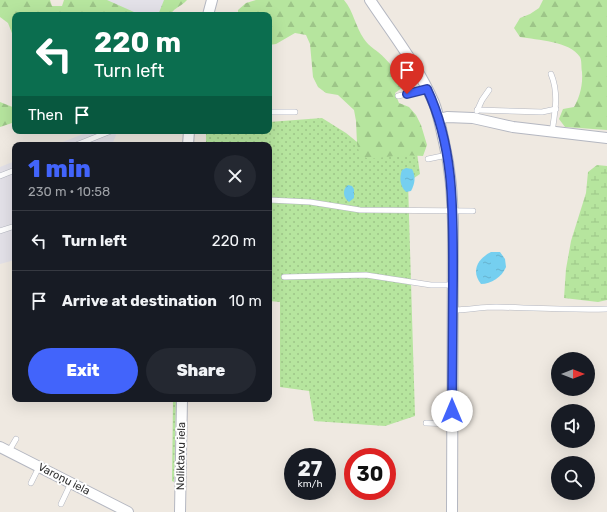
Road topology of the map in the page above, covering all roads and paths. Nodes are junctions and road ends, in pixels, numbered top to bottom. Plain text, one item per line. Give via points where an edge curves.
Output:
1 (212, 0) edge
2 (370, 0) edge
3 (209, 12) edge
4 (551, 74) dead end
5 (427, 89) junction
6 (489, 90) dead end
7 (398, 96) dead end
8 (556, 109) junction
9 (272, 112) edge
10 (295, 112) dead end
11 (477, 114) junction
12 (439, 119) junction
13 (552, 132) junction
14 (105, 134) edge
15 (607, 138) edge
16 (85, 142) edge
17 (448, 155) junction
18 (428, 159) dead end
19 (12, 171) edge
20 (0, 176) edge
21 (272, 200) edge
22 (453, 211) junction
23 (473, 211) dead end
24 (12, 227) edge
25 (0, 231) edge
26 (284, 276) dead end
27 (453, 285) junction
28 (607, 309) edge
29 (453, 310) junction
30 (182, 402) edge
31 (426, 423) dead end
32 (452, 424) junction
33 (16, 439) dead end
34 (5, 449) edge
35 (39, 467) junction
36 (31, 483) dead end
37 (71, 483) junction
38 (61, 504) dead end
39 (128, 512) edge
40 (180, 512) edge
41 (452, 512) edge

1 - 3 street
2 - 5 street
4 - 8 lane
5 - 7 lane
5 - 12 street
6 - 11 lane
8 - 11 lane via 542,112
8 - 13 lane
9 - 10 lane
11 - 12 street
11 - 13 street via 513,127
12 - 17 street
13 - 15 street
14 - 16 lane
17 - 18 lane
17 - 22 street
19 - 20 lane
21 - 22 lane via 310,202 360,210
22 - 23 lane
22 - 27 street
24 - 25 lane
26 - 27 lane via 366,275 431,285
27 - 29 street
28 - 29 lane via 494,307
29 - 32 street
30 - 40 street, Noliktavu iela
31 - 32 lane
32 - 41 street
33 - 34 lane
34 - 35 street, Varoņu iela
35 - 36 lane
35 - 37 street, Varoņu iela
37 - 38 lane
37 - 39 street, Varoņu iela

